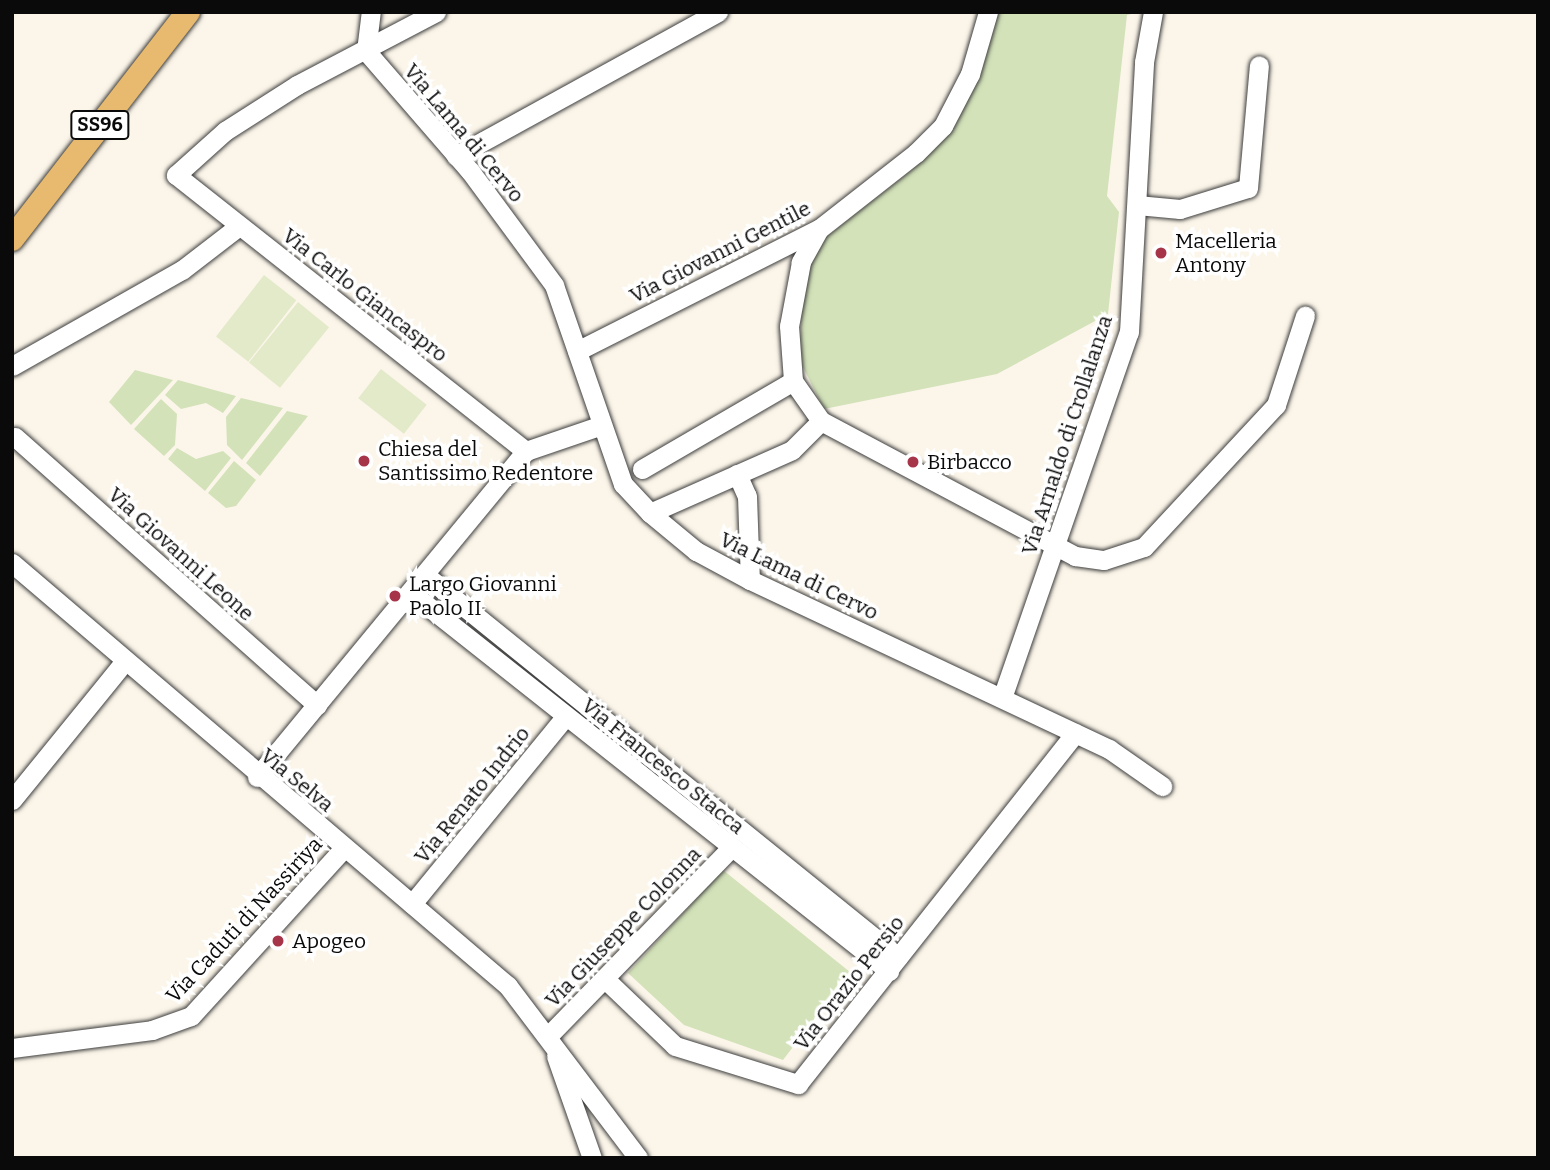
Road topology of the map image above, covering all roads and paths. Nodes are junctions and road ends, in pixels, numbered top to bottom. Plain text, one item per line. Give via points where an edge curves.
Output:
1 (188, 12) edge
2 (371, 12) edge
3 (436, 12) edge
4 (718, 12) edge
5 (988, 12) edge
6 (1153, 12) edge
7 (366, 51) junction
8 (1259, 65) dead end
9 (456, 156) junction
10 (1137, 205) junction
11 (239, 226) junction
12 (820, 229) junction
13 (12, 239) edge
14 (1305, 316) dead end
15 (578, 351) junction
16 (12, 366) edge
17 (793, 382) junction
18 (821, 421) junction
19 (599, 426) junction
20 (15, 437) dead end
21 (526, 451) junction
22 (642, 469) dead end
23 (737, 474) junction
24 (650, 513) junction
25 (1054, 548) junction
26 (12, 563) edge
27 (425, 575) junction
28 (750, 580) junction
29 (411, 592) junction
30 (124, 662) junction
31 (1002, 698) junction
32 (317, 705) junction
33 (566, 716) junction
34 (1075, 733) junction
35 (257, 777) junction
36 (1162, 786) dead end
37 (12, 800) edge
38 (344, 848) junction
39 (729, 850) junction
40 (412, 904) junction
41 (894, 964) junction
42 (606, 981) junction
43 (549, 1035) junction
44 (12, 1048) edge
45 (592, 1158) edge
46 (638, 1158) edge

1 - 13 main road, SS96
2 - 7 street
3 - 7 street
4 - 9 street
5 - 12 street, Via Giovanni Gentile via 970,74 943,126
6 - 10 street, Via Arnaldo di Crollalanza
7 - 9 street, Via Lama di Cervo
7 - 11 street, Via Carlo Giancaspro via 297,85 225,131 176,175
8 - 10 street via 1248,188 1180,209
9 - 15 street, Via Lama di Cervo via 554,285
10 - 25 street, Via Arnaldo di Crollalanza via 1129,332
11 - 16 street via 182,270
11 - 21 street, Via Carlo Giancaspro
12 - 15 street, Via Giovanni Gentile
12 - 17 street via 801,262 793,298
14 - 25 street via 1276,405 1144,547 1104,560
15 - 19 street, Via Lama di Cervo
17 - 18 street
17 - 22 street
18 - 23 street via 792,450
18 - 25 street
19 - 21 street
19 - 24 street, Via Lama di Cervo via 623,484
20 - 32 street, Via Giovanni Leone
21 - 27 street
23 - 24 street
23 - 28 street via 747,496
24 - 28 street, Via Lama di Cervo via 696,551
25 - 31 street, Via Arnaldo di Crollalanza
26 - 30 street, Via Selva
27 - 29 street
27 - 41 street, Via Francesco Stacca
28 - 31 street, Via Lama di Cervo
29 - 32 street
29 - 33 street, Via Francesco Stacca
30 - 35 street, Via Selva
30 - 37 street
31 - 34 street, Via Lama di Cervo
32 - 35 street
33 - 39 street, Via Francesco Stacca
33 - 40 street, Via Renato Indrio
34 - 36 street, Via Lama di Cervo
34 - 41 street, Via Orazio Persio
35 - 38 street, Via Selva
38 - 40 street, Via Selva
38 - 44 street, Via Caduti di Nassiriya via 191,1016 152,1030
39 - 41 street, Via Francesco Stacca
39 - 42 street, Via Giuseppe Colonna
40 - 43 street, Via Selva via 508,986
41 - 42 street, Via Orazio Persio via 798,1084 675,1046
42 - 43 street, Via Giuseppe Colonna
43 - 45 street
43 - 46 street, Via Selva

